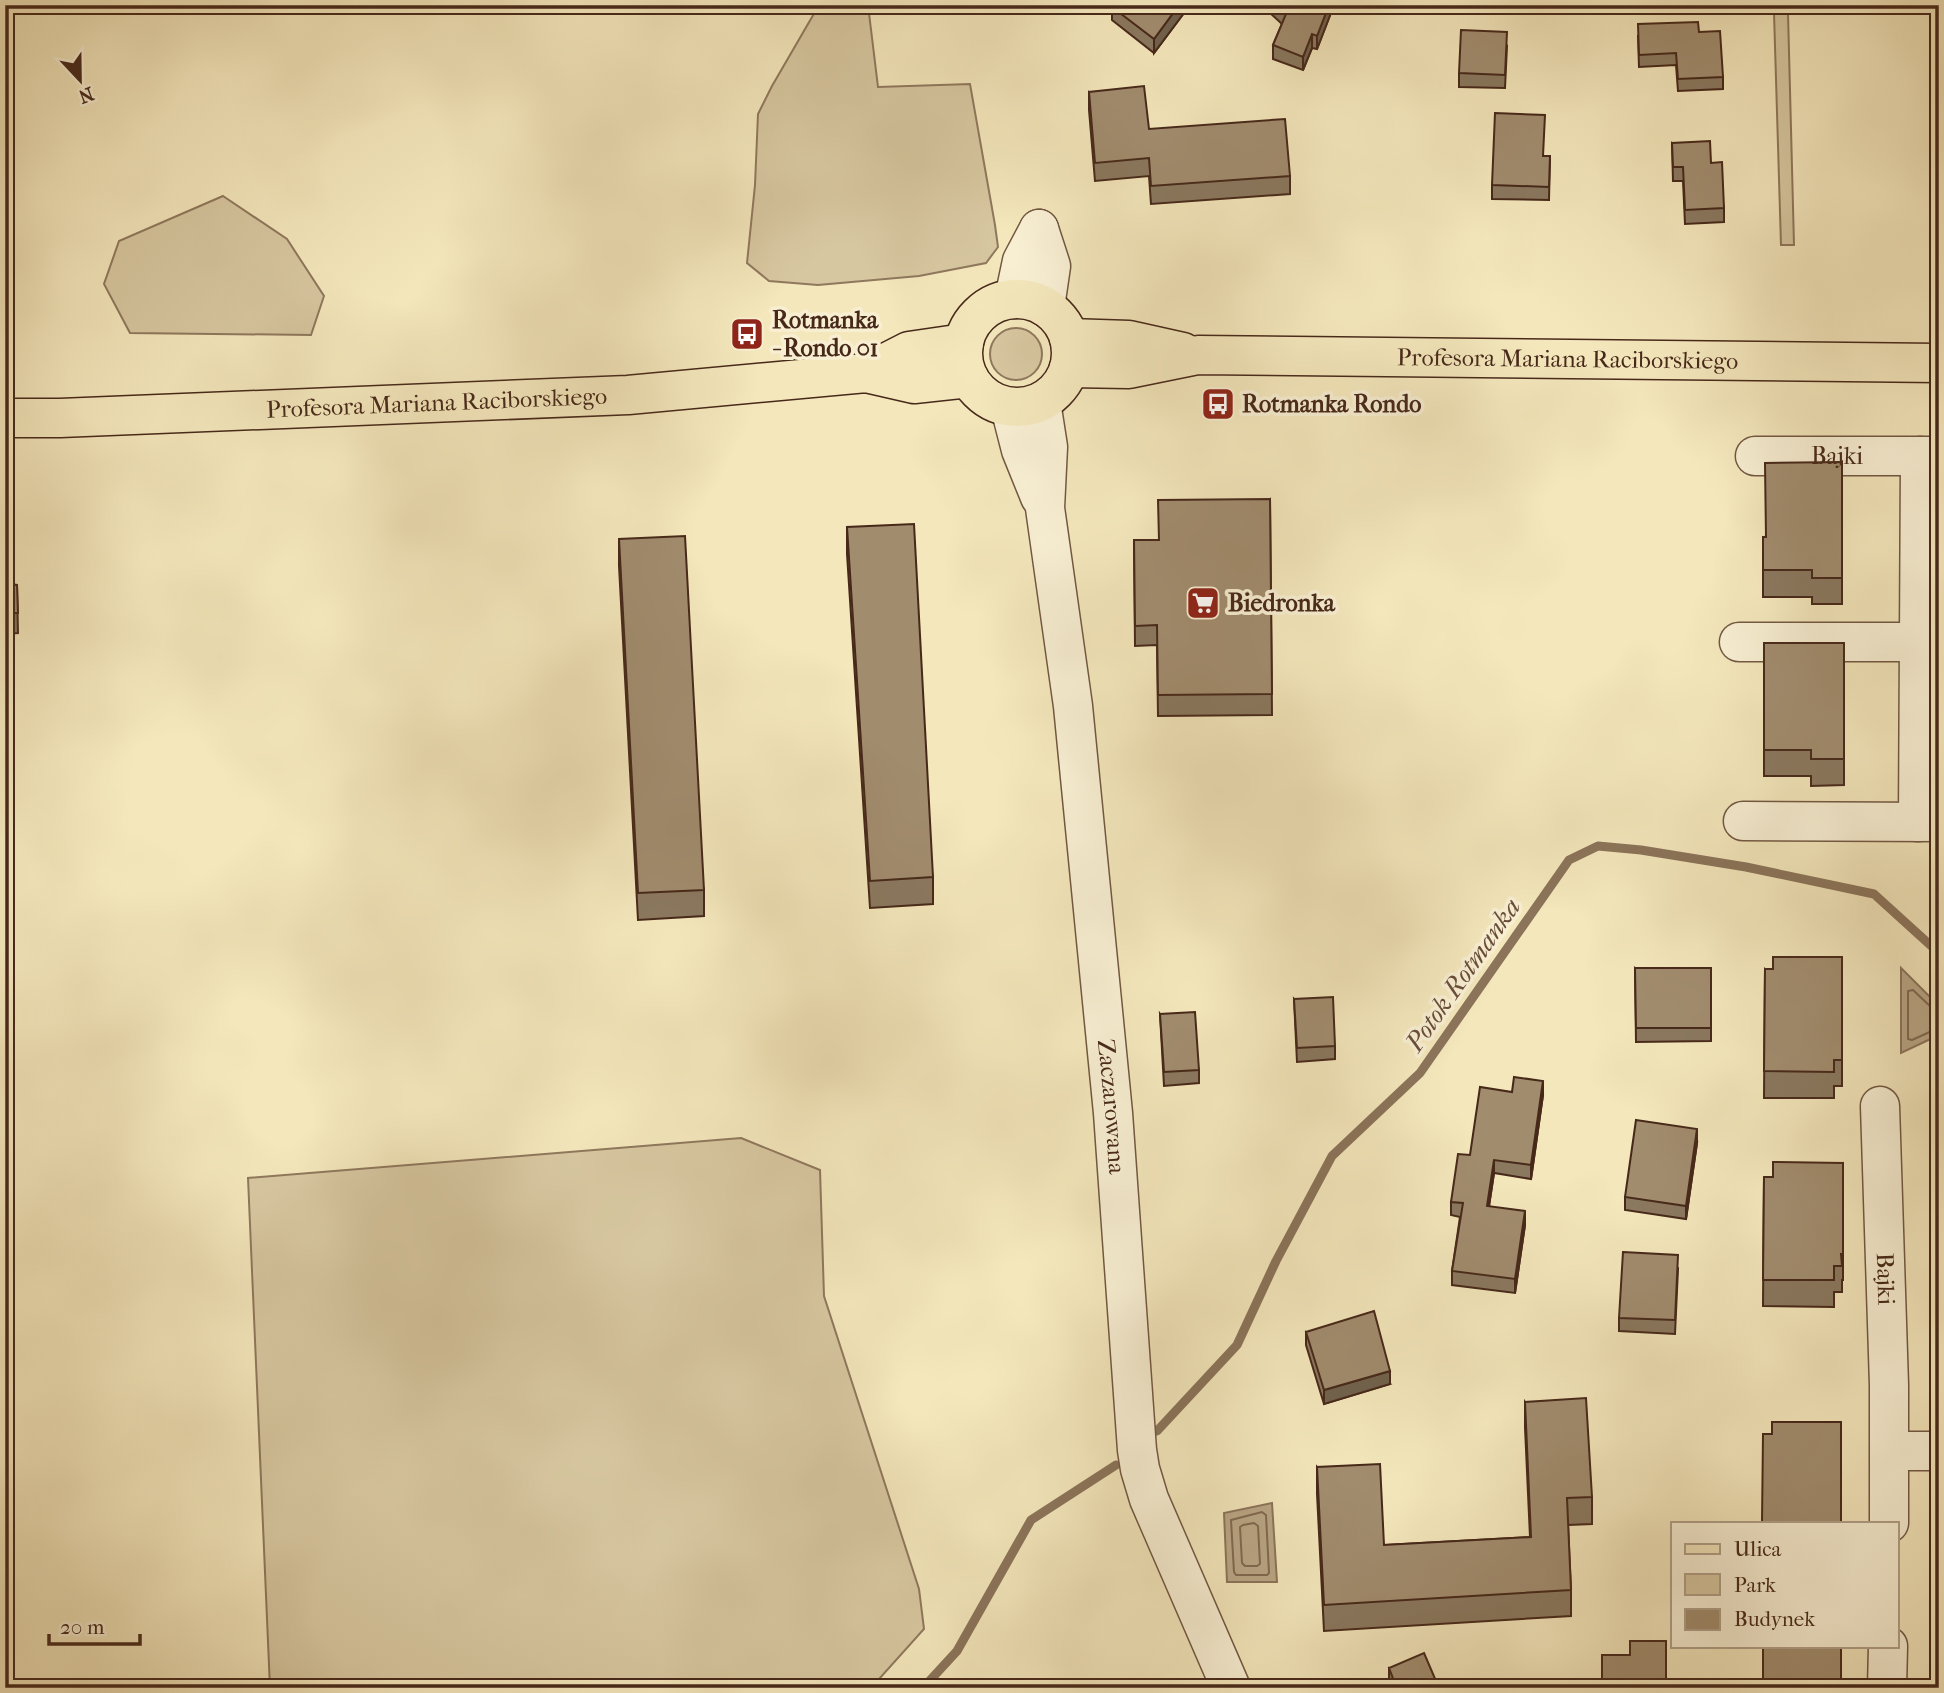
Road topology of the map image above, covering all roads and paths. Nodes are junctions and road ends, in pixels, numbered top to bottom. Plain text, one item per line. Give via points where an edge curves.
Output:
1 (1069, 353) junction
2 (966, 361) junction
3 (1939, 363) edge
4 (1026, 405) junction
5 (5, 418) edge
6 (1755, 456) dead end
7 (1929, 456) edge
8 (1739, 642) dead end
9 (1928, 642) edge
10 (1743, 821) dead end
11 (1928, 822) edge
12 (1880, 1106) dead end
13 (1891, 1451) junction
14 (1939, 1451) edge
15 (1889, 1522) edge
16 (1888, 1648) edge
17 (1231, 1688) edge
18 (1887, 1688) edge

1 - 2 main road via 1064,326 1055,315 1030,303 997,303 981,312 970,326
1 - 3 main road, Profesora Mariana Raciborskiego via 1129,369 1198,355
1 - 4 main road via 1063,382 1054,394
2 - 4 main road via 979,392 993,403
2 - 5 main road, Profesora Mariana Raciborskiego via 909,351 866,373 628,395
4 - 17 street, Zaczarowana via 1021,450 1045,508 1073,706 1113,1113 1137,1450 1149,1499
6 - 7 street, Bajki
7 - 9 street, Bajki
8 - 9 street
9 - 11 street, Bajki
10 - 11 street
12 - 13 street, Bajki
13 - 14 street
13 - 15 street, Bajki
16 - 18 street

